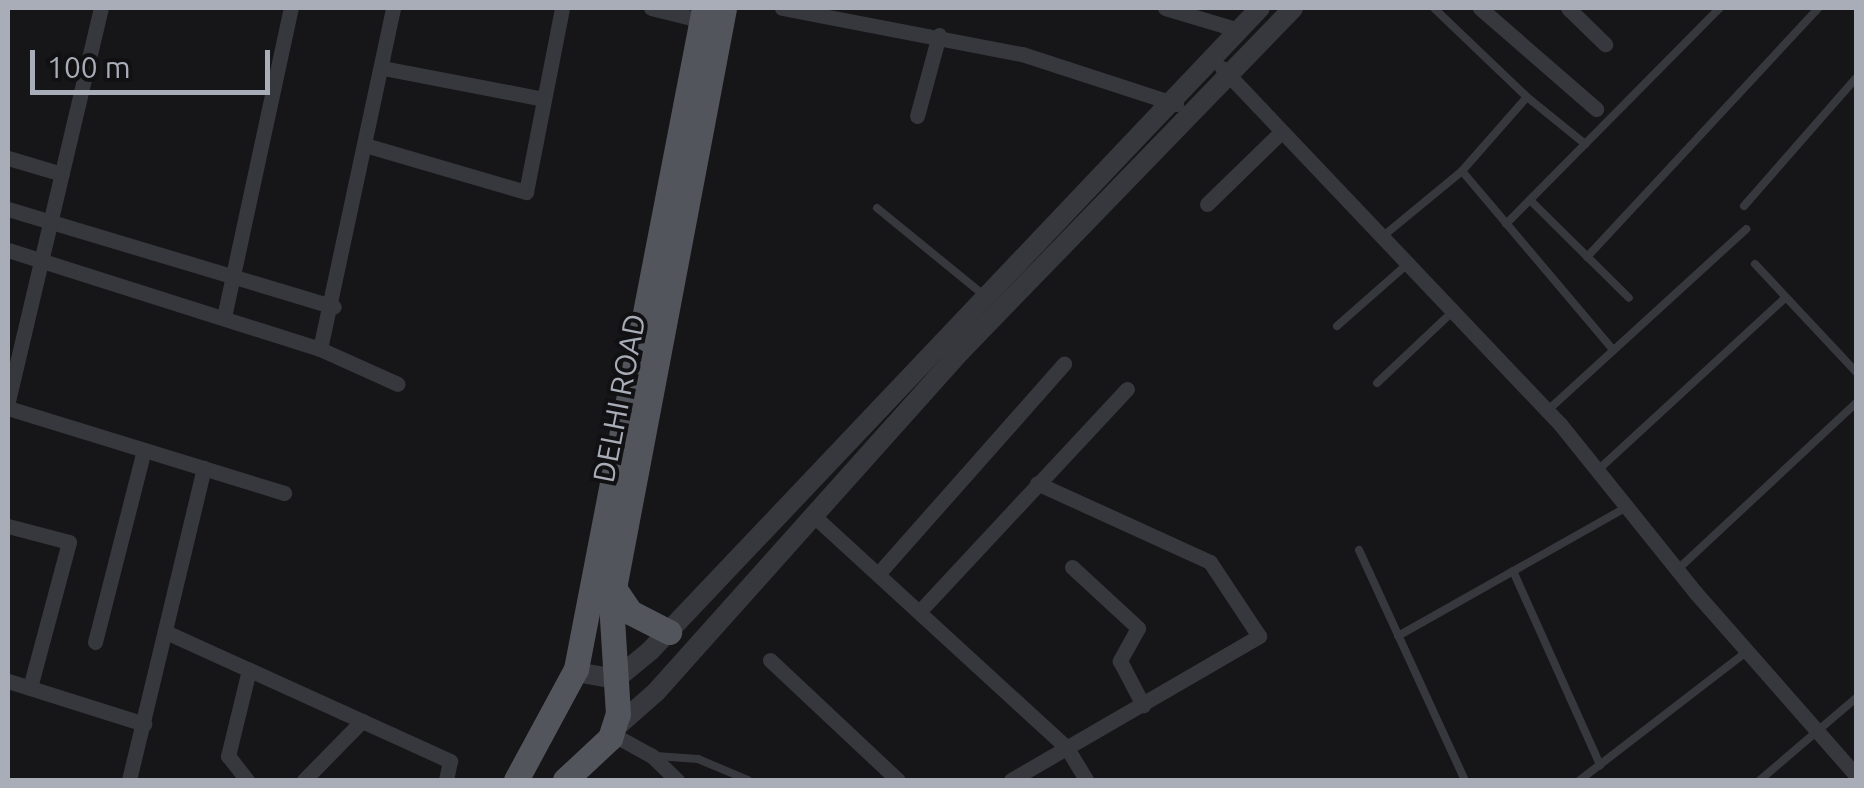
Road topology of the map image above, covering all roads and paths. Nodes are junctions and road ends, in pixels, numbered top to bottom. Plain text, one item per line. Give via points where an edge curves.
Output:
1 (101, 8) edge
2 (290, 8) edge
3 (393, 8) edge
4 (562, 8) edge
5 (651, 8) edge
6 (782, 8) edge
7 (1168, 8) edge
8 (1260, 8) edge
9 (1293, 8) edge
10 (1434, 8) edge
11 (1480, 8) edge
12 (1568, 8) edge
13 (1720, 8) edge
14 (1818, 8) edge
15 (713, 15) edge
16 (1238, 30) junction
17 (940, 35) junction
18 (1605, 44) dead end
19 (1212, 57) junction
20 (383, 68) junction
21 (1229, 77) junction
22 (1856, 78) edge
23 (1527, 97) junction
24 (544, 99) junction
25 (1170, 102) junction
26 (1596, 110) dead end
27 (1196, 111) junction
28 (917, 116) dead end
29 (1279, 134) junction
30 (1586, 144) junction
31 (366, 146) junction
32 (8, 158) edge
33 (1462, 171) junction
34 (62, 174) junction
35 (1530, 200) junction
36 (1207, 204) dead end
37 (1744, 206) dead end
38 (877, 208) dead end
39 (8, 209) edge
40 (50, 221) junction
41 (1506, 224) junction
42 (1746, 229) dead end
43 (1378, 240) junction
44 (8, 250) edge
45 (1587, 257) junction
46 (42, 261) junction
47 (1756, 264) dead end
48 (1404, 267) junction
49 (234, 277) junction
50 (986, 297) junction
51 (1786, 297) junction
52 (1629, 298) dead end
53 (334, 307) junction
54 (1450, 314) junction
55 (224, 316) junction
56 (1337, 326) dead end
57 (320, 349) junction
58 (1613, 350) junction
59 (1064, 364) dead end
60 (1856, 372) edge
61 (1377, 382) dead end
62 (398, 384) dead end
63 (1126, 390) dead end
64 (1856, 403) edge
65 (8, 404) edge
66 (1547, 411) junction
67 (144, 450) junction
68 (204, 468) junction
69 (1597, 470) junction
70 (1037, 483) junction
71 (284, 493) dead end
72 (1626, 507) junction
73 (815, 517) junction
74 (8, 526) edge
75 (1360, 550) dead end
76 (1072, 567) dead end
77 (1677, 570) junction
78 (1513, 571) junction
79 (878, 574) junction
80 (614, 588) junction
81 (919, 612) junction
82 (670, 632) junction
83 (168, 633) junction
84 (1398, 636) junction
85 (95, 642) dead end
86 (1747, 651) junction
87 (770, 660) dead end
88 (249, 670) junction
89 (576, 672) junction
90 (616, 679) junction
91 (8, 682) edge
92 (30, 688) junction
93 (1856, 698) edge
94 (1143, 705) junction
95 (362, 721) junction
96 (144, 724) junction
97 (1818, 731) junction
98 (613, 732) junction
99 (1067, 748) junction
100 (534, 756) junction
101 (652, 756) junction
102 (1600, 764) junction
103 (1856, 775) edge
104 (130, 780) edge
105 (247, 780) edge
106 (304, 780) edge
107 (446, 780) edge
108 (516, 780) edge
109 (565, 780) edge
110 (677, 780) edge
111 (748, 780) edge
112 (898, 780) edge
113 (1011, 780) edge
114 (1086, 780) edge
115 (1465, 780) edge
116 (1580, 780) edge
117 (1760, 780) edge

1 - 34 street
2 - 49 street
3 - 20 street
4 - 24 street
5 - 15 street
6 - 17 street
7 - 16 street
8 - 16 street
9 - 21 street
10 - 23 lane
11 - 26 street
12 - 18 street
13 - 30 lane
14 - 45 lane
15 - 80 main road, DELHI ROAD
15 - 89 main road
16 - 19 street
17 - 25 street
17 - 28 street
19 - 21 street
19 - 25 street
20 - 24 street
20 - 31 street
21 - 27 street
21 - 29 street
22 - 37 lane
23 - 30 lane
23 - 33 lane
24 - 31 street via 526,192
25 - 27 street
25 - 50 street
27 - 73 street via 961,351
29 - 36 street
29 - 43 street
30 - 35 lane
31 - 53 street
32 - 34 street
33 - 41 lane
33 - 43 lane
34 - 40 street
35 - 41 lane
35 - 45 lane
38 - 50 lane
39 - 40 street
40 - 46 street
40 - 49 street
41 - 58 lane
42 - 58 lane
43 - 48 street
44 - 46 street
45 - 52 lane
46 - 55 street
46 - 65 street
47 - 51 lane
48 - 54 street
48 - 56 lane
49 - 53 street
49 - 55 street
50 - 82 street
51 - 60 lane
51 - 69 lane
53 - 57 street
54 - 61 lane
54 - 66 street
55 - 57 street
57 - 62 street
58 - 66 lane
59 - 79 street
63 - 70 street
64 - 77 lane
65 - 67 street
66 - 69 street
67 - 68 street
67 - 85 street
68 - 71 street
68 - 83 street
69 - 72 street
70 - 81 street
70 - 94 street via 1210,562 1258,630 1254,641
72 - 77 street
72 - 78 lane
73 - 79 street
73 - 98 street
74 - 92 street via 69,542
75 - 84 lane
76 - 94 street via 1138,628 1120,660
77 - 86 street
78 - 84 lane
78 - 102 lane
79 - 81 street
80 - 82 main road via 630,612
80 - 90 main road, DELHI ROAD via 609,634
81 - 99 street
82 - 90 street
83 - 88 street
83 - 96 street
84 - 115 lane
86 - 97 street
86 - 102 lane
87 - 112 street
88 - 95 street
88 - 105 street via 228,756
89 - 90 street
89 - 100 main road
90 - 98 main road, DELHI ROAD
91 - 92 street
92 - 96 street
93 - 97 lane
94 - 99 street
95 - 106 street
95 - 107 street via 450,761
96 - 104 street
97 - 103 street
97 - 117 lane
98 - 101 street
98 - 109 main road
99 - 113 street
99 - 114 street
100 - 108 main road
100 - 109 main road
101 - 110 street
101 - 111 lane via 698,759
102 - 116 lane

